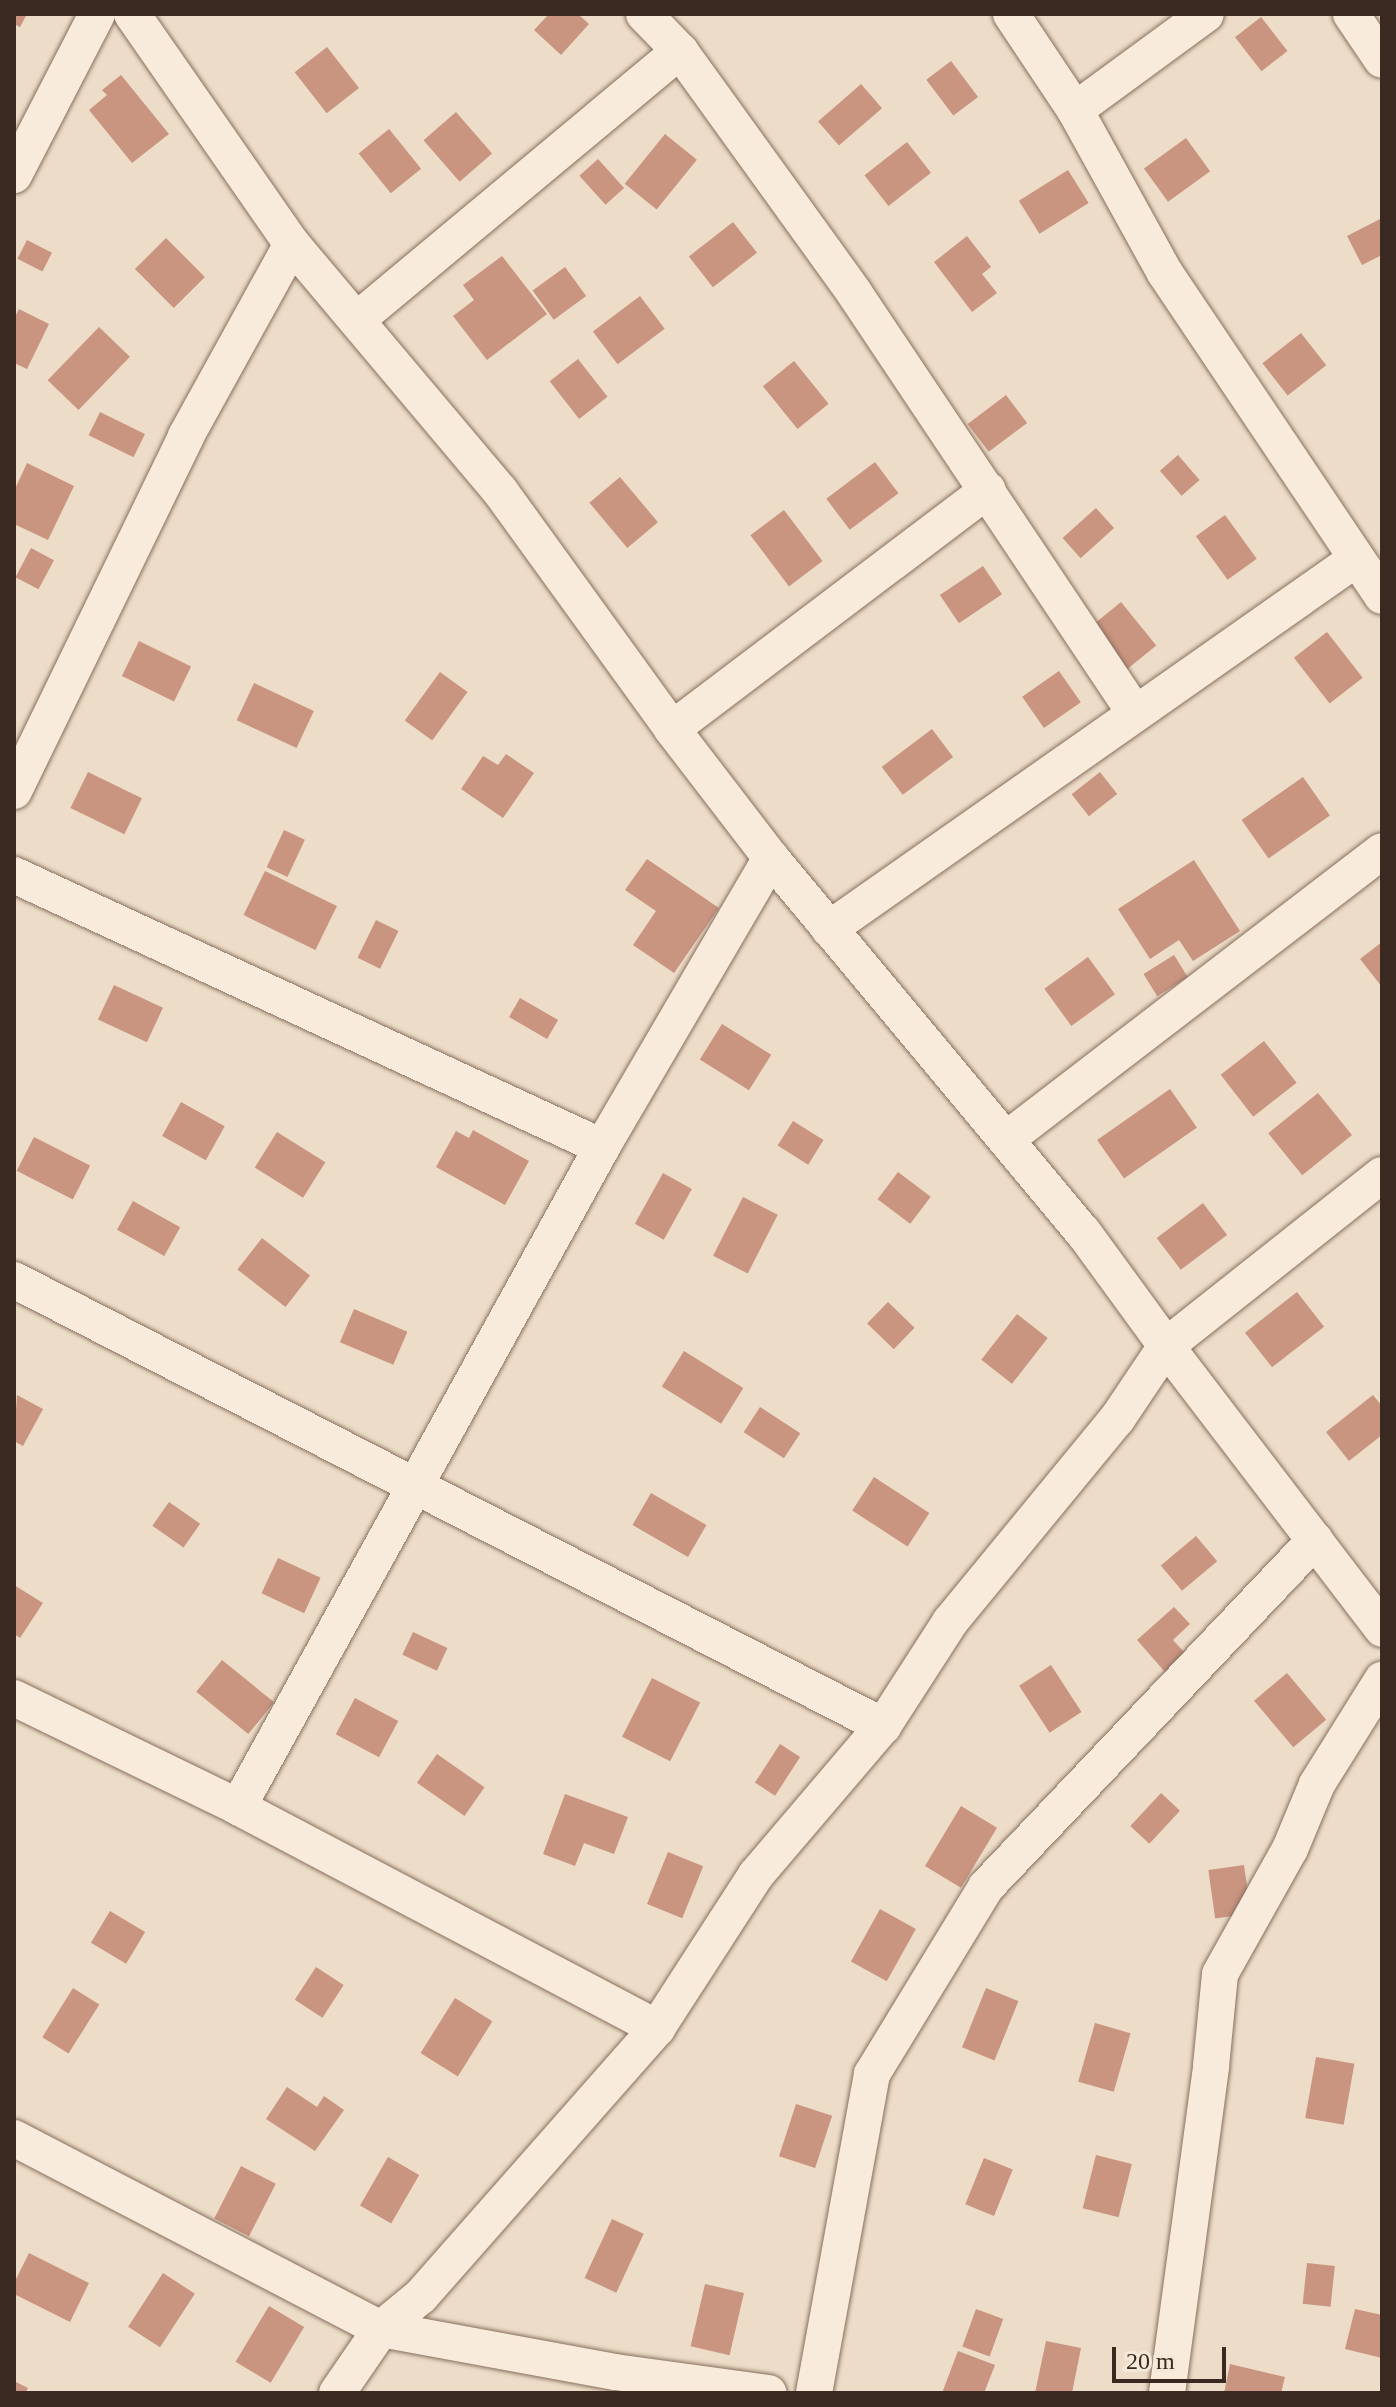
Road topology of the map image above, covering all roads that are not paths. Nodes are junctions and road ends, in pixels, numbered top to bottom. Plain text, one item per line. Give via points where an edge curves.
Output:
1 (97, 14) edge
2 (132, 14) edge
3 (644, 14) edge
4 (1011, 14) edge
5 (1206, 14) edge
6 (1351, 14) edge
7 (680, 51) junction
8 (1382, 60) edge
9 (1075, 110) junction
10 (14, 175) edge
11 (292, 244) junction
12 (358, 319) junction
13 (988, 490) junction
14 (1356, 559) junction
15 (1382, 596) edge
16 (1135, 713) junction
17 (672, 729) junction
18 (14, 791) edge
19 (1382, 851) edge
20 (771, 858) junction
21 (14, 875) edge
22 (829, 929) junction
23 (1008, 1138) junction
24 (602, 1147) junction
25 (1382, 1175) edge
26 (14, 1280) edge
27 (1166, 1346) junction
28 (418, 1485) junction
29 (1315, 1540) junction
30 (1382, 1629) edge
31 (1382, 1680) edge
32 (14, 1698) edge
33 (883, 1726) junction
34 (238, 1807) junction
35 (657, 2028) junction
36 (14, 2138) edge
37 (381, 2329) junction
38 (337, 2393) edge
39 (769, 2393) edge
40 (814, 2393) edge
41 (1167, 2393) edge

1 - 10 street
2 - 11 street
3 - 7 street
4 - 9 street
5 - 9 street
6 - 8 street
7 - 12 street
7 - 13 street
9 - 14 street via 1165,273
11 - 12 street
11 - 18 street via 186,436
12 - 17 street via 500,491
13 - 16 street
13 - 17 street
14 - 15 street
14 - 16 street
16 - 22 street
17 - 20 street
19 - 23 street
20 - 22 street
20 - 24 street
21 - 24 street
22 - 23 street
23 - 27 street
24 - 28 street
25 - 27 street
26 - 28 street
27 - 29 street
27 - 33 street via 1117,1419 950,1622
28 - 33 street
28 - 34 street
29 - 30 street
29 - 40 street via 986,1887 872,2074
31 - 41 street via 1317,1784 1290,1849 1220,1974
32 - 34 street
33 - 35 street via 756,1875
34 - 35 street
35 - 37 street via 421,2296
36 - 37 street
37 - 38 street
37 - 39 street via 615,2372

